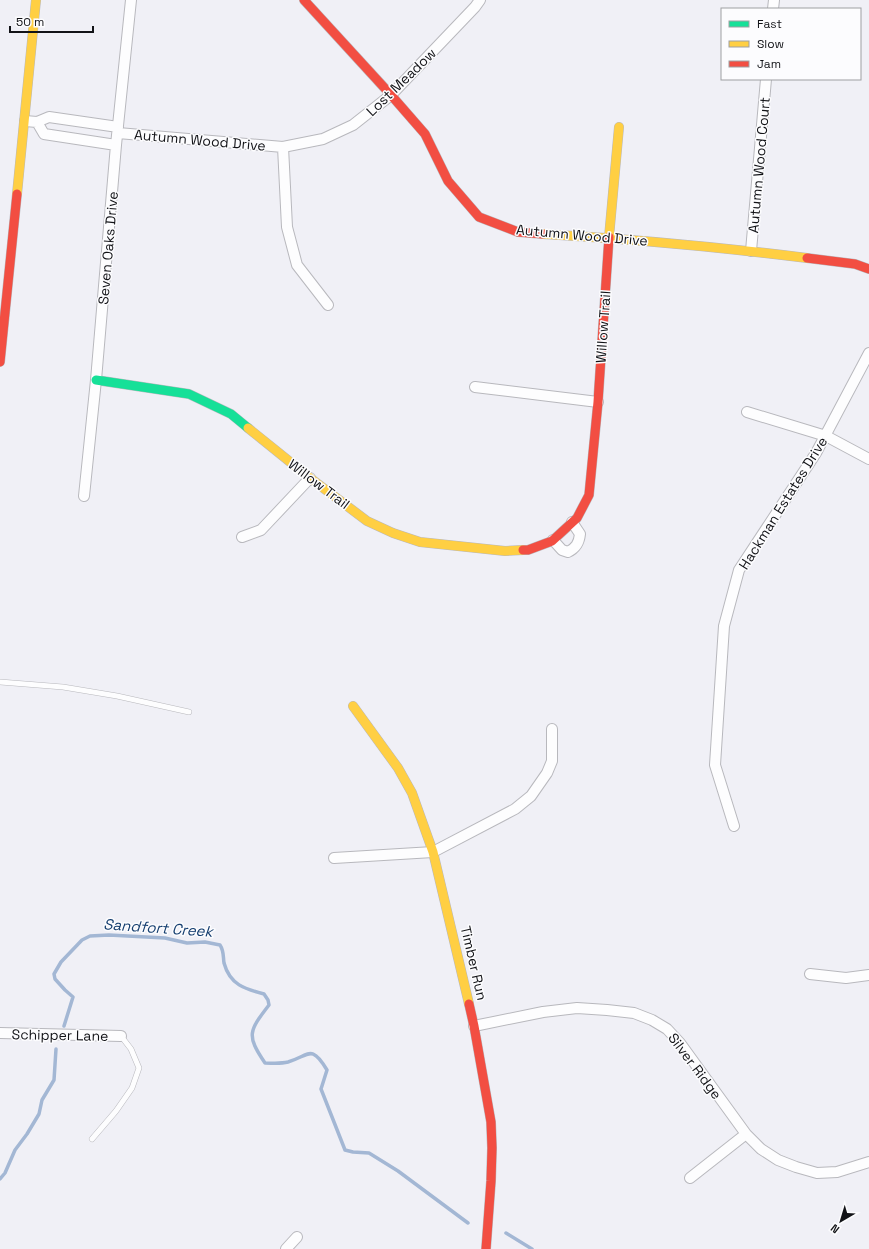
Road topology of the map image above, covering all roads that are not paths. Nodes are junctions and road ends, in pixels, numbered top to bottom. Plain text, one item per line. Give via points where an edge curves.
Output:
1 (36, 0) edge
2 (131, 0) edge
3 (304, 0) edge
4 (480, 0) edge
5 (766, 80) edge
6 (391, 95) junction
7 (25, 121) junction
8 (37, 122) junction
9 (619, 127) dead end
10 (118, 130) junction
11 (116, 145) junction
12 (283, 147) junction
13 (609, 238) junction
14 (751, 251) junction
15 (869, 269) edge
16 (328, 305) dead end
17 (869, 353) edge
18 (0, 362) edge
19 (96, 380) junction
20 (475, 387) dead end
21 (598, 402) junction
22 (747, 412) dead end
23 (826, 436) junction
24 (869, 459) edge
25 (310, 478) junction
26 (84, 496) dead end
27 (572, 522) junction
28 (242, 537) dead end
29 (554, 540) junction
30 (0, 682) edge
31 (353, 706) dead end
32 (189, 712) dead end
33 (552, 729) dead end
34 (734, 826) dead end
35 (433, 852) junction
36 (334, 858) dead end
37 (810, 974) dead end
38 (869, 974) edge
39 (474, 1026) junction
40 (0, 1033) edge
41 (121, 1036) joint
42 (746, 1134) junction
43 (92, 1139) dead end
44 (869, 1162) edge
45 (690, 1178) dead end
46 (297, 1237) dead end
47 (286, 1249) edge
48 (486, 1249) edge

1 - 7 street
2 - 10 street, Seven Oaks Drive
3 - 6 street, Autumn Wood Drive
4 - 6 street, Lost Meadow
5 - 14 street, Autumn Wood Court
6 - 12 street, Lost Meadow via 354,125 323,139
6 - 13 street, Autumn Wood Drive via 425,134 448,181 479,217 518,232
7 - 8 street, Autumn Wood Drive
7 - 18 street
8 - 10 street, Autumn Wood Drive via 49,117
8 - 11 street, Autumn Wood Drive via 44,134
9 - 13 street, Willow Trail
10 - 11 street, Seven Oaks Drive
10 - 12 street, Autumn Wood Drive
11 - 19 street, Seven Oaks Drive
12 - 16 street via 287,227 297,265
13 - 14 street, Autumn Wood Drive
13 - 21 street, Willow Trail
14 - 15 street, Autumn Wood Drive via 855,264
17 - 23 street, Hackman Estates Drive
19 - 25 street, Willow Trail via 189,394 231,414
19 - 26 street, Seven Oaks Drive
20 - 21 street
21 - 27 street, Willow Trail via 589,495 577,518
22 - 23 street
23 - 24 street
23 - 34 street, Hackman Estates Drive via 739,570 724,626 715,765
25 - 28 street via 261,530
25 - 29 street, Willow Trail via 367,521 420,542 504,551 528,550
27 - 29 street, Willow Trail
27 - 29 street via 580,534 579,542 574,549 568,552 562,550
30 - 32 lane via 63,687
31 - 35 street, Timber Run via 398,768 412,793
33 - 35 street via 552,761 531,796 515,809
35 - 36 street
35 - 39 street, Timber Run
37 - 38 street via 846,978
39 - 42 street, Silver Ridge via 577,1008 634,1013 652,1020 667,1029 680,1043
39 - 48 street, Timber Run via 491,1122 491,1181
40 - 41 street, Schipper Lane
41 - 43 lane via 131,1049 139,1068 132,1088
42 - 44 street, Silver Ridge via 761,1149 778,1160 817,1173 837,1172
42 - 45 street
46 - 47 street

